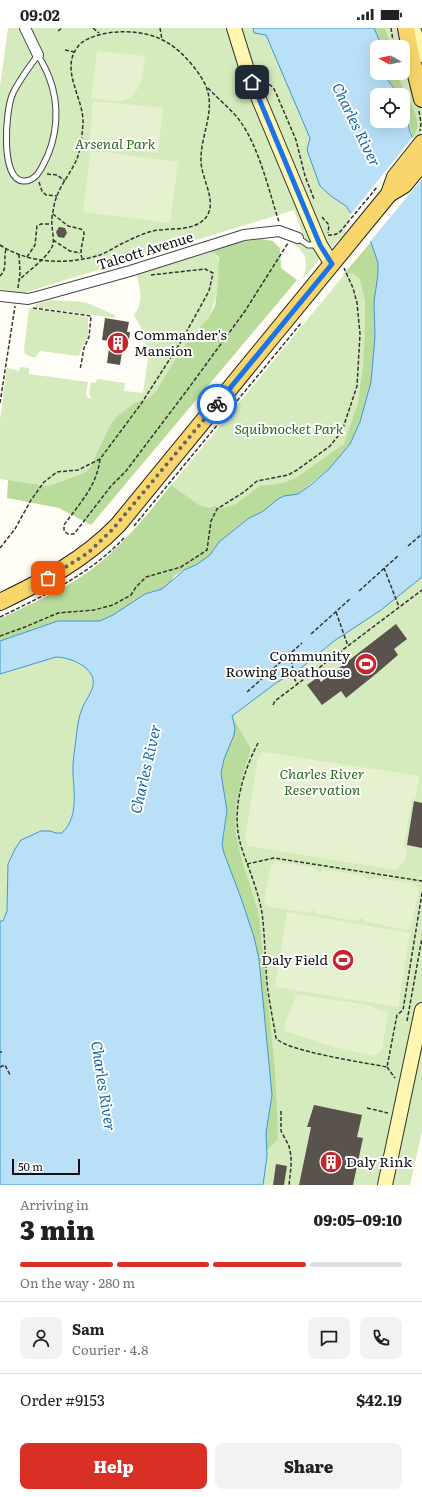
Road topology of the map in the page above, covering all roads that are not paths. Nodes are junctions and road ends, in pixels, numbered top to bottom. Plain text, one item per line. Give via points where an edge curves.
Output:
1 (25, 28) edge
2 (234, 28) edge
3 (406, 28) edge
4 (413, 28) edge
5 (421, 49) edge
6 (38, 55) junction
7 (422, 99) edge
8 (422, 144) edge
9 (422, 163) edge
10 (385, 188) junction
11 (295, 237) joint
12 (324, 239) junction
13 (338, 266) junction
14 (0, 296) edge
15 (0, 602) edge
16 (422, 1010) edge
17 (385, 1185) edge

1 - 6 street
2 - 12 street via 248,73
3 - 7 main road
4 - 5 street
6 - 6 lane via 13,94 2,140 6,167 11,176 23,181 30,180 36,175 51,150 57,114 49,76
8 - 10 main road
9 - 10 main road via 404,185
10 - 13 main road via 351,240
11 - 12 lane via 311,246
11 - 14 street, Talcott Avenue via 279,231 244,235 34,298
12 - 13 street
13 - 15 main road via 112,530 91,550 68,566
16 - 17 street

